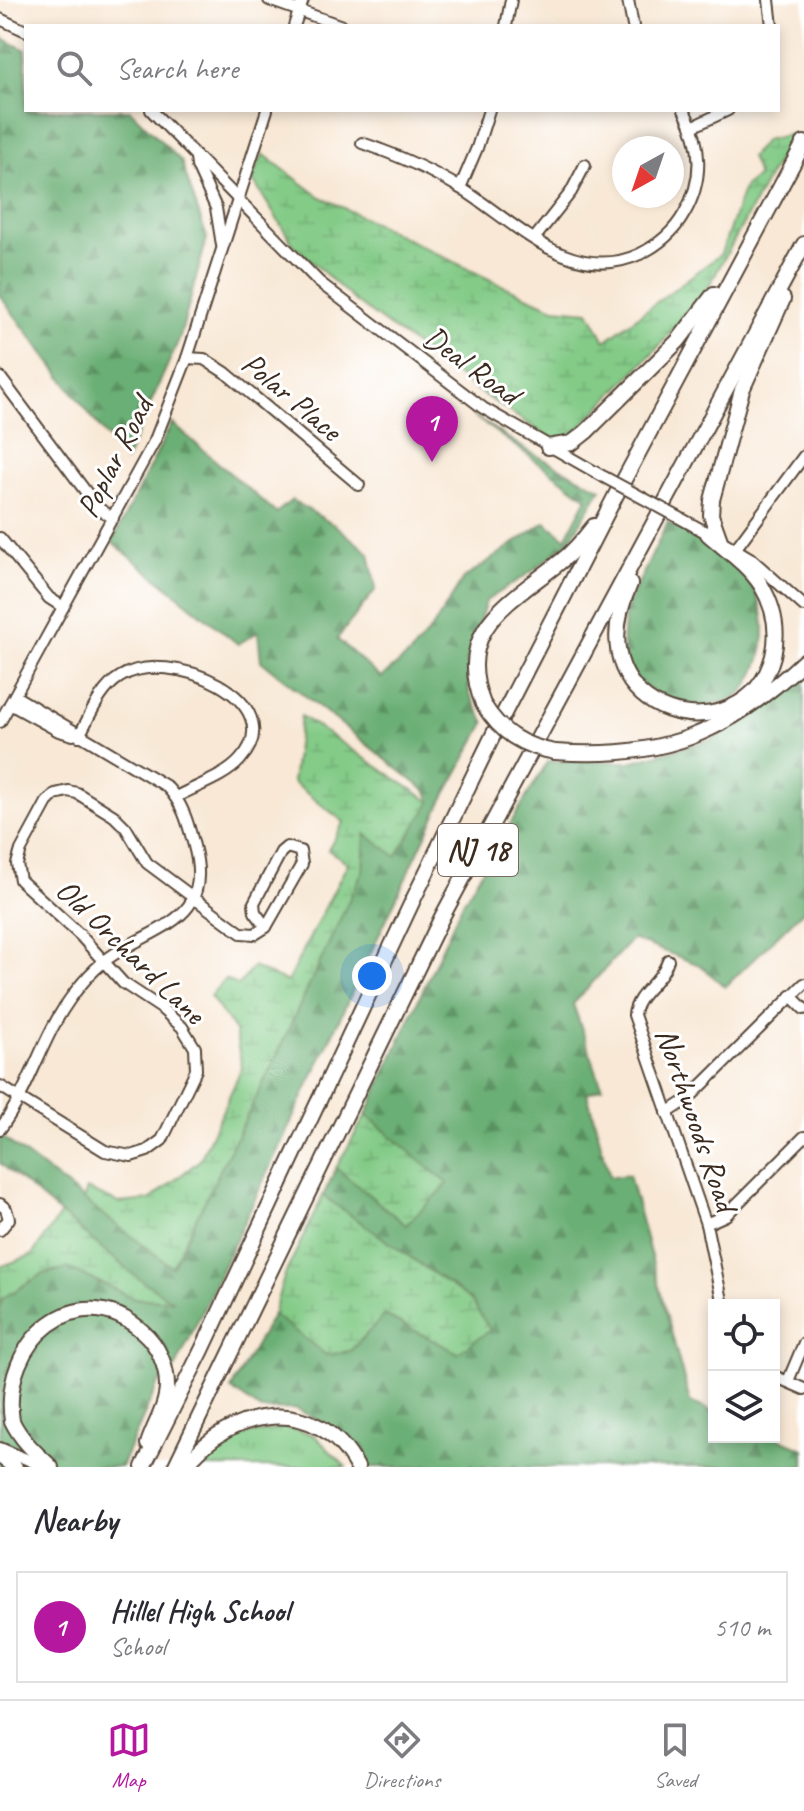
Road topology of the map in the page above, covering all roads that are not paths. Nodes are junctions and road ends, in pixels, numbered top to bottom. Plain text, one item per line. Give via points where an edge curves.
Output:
1 (269, 0) edge
2 (303, 0) edge
3 (511, 0) edge
4 (628, 0) edge
5 (769, 0) edge
6 (299, 12) junction
7 (0, 19) edge
8 (295, 24) edge
9 (336, 24) edge
10 (506, 24) edge
11 (633, 24) edge
12 (772, 24) edge
13 (24, 30) edge
14 (153, 112) edge
15 (266, 112) edge
16 (488, 112) edge
17 (685, 112) edge
18 (724, 112) edge
19 (692, 127) junction
20 (362, 143) dead end
21 (804, 143) edge
22 (195, 155) junction
23 (585, 165) dead end
24 (460, 188) junction
25 (239, 200) junction
26 (258, 220) junction
27 (232, 223) junction
28 (534, 239) junction
29 (804, 244) edge
30 (222, 247) junction
31 (804, 254) edge
32 (743, 256) junction
33 (187, 358) junction
34 (0, 377) edge
35 (548, 447) junction
36 (804, 456) edge
37 (359, 485) dead end
38 (611, 504) junction
39 (113, 518) junction
40 (654, 525) junction
41 (714, 537) junction
42 (0, 538) edge
43 (736, 548) junction
44 (804, 606) edge
45 (63, 607) junction
46 (804, 661) edge
47 (12, 700) junction
48 (0, 722) edge
49 (79, 736) junction
50 (176, 797) junction
51 (192, 898) junction
52 (266, 927) junction
53 (668, 960) dead end
54 (104, 962) junction
55 (804, 984) edge
56 (791, 996) junction
57 (804, 1009) edge
58 (0, 1086) edge
59 (20, 1098) junction
60 (667, 1113) junction
61 (0, 1129) edge
62 (804, 1137) edge
63 (0, 1204) edge
64 (706, 1224) junction
65 (0, 1230) edge
66 (722, 1299) edge
67 (804, 1343) edge
68 (780, 1378) edge
69 (788, 1381) junction
70 (804, 1389) edge
71 (0, 1448) edge
72 (0, 1456) edge
73 (15, 1467) edge
74 (48, 1467) edge
75 (142, 1467) edge
76 (175, 1467) edge
77 (185, 1467) edge
78 (357, 1467) edge

1 - 6 street
2 - 6 street
3 - 10 street
4 - 11 street
5 - 12 street
6 - 8 street
6 - 9 street
7 - 13 street
14 - 22 street, Deal Road
15 - 25 street, Poplar Road
16 - 24 street
17 - 19 street
18 - 19 street
19 - 28 street via 699,159 695,191 680,221 660,242 631,258 598,263 565,257
20 - 24 street
21 - 32 highway, NJ 18
22 - 25 street, Deal Road
22 - 30 street via 216,208
23 - 28 street
24 - 28 street
25 - 26 street, Deal Road
25 - 27 street, Poplar Road
26 - 27 street
26 - 35 street, Deal Road via 355,311 483,408
27 - 30 street, Poplar Road
29 - 40 highway, NJ 18
30 - 33 street, Poplar Road
31 - 41 highway via 750,368 735,413 711,507
32 - 35 highway via 691,326 640,380 576,441
32 - 38 highway, NJ 18
33 - 37 street, Polar Place via 204,359 226,373
33 - 39 street, Poplar Road via 155,440
34 - 39 street via 98,508
35 - 41 street, Deal Road, bridge
36 - 43 street
38 - 46 highway, bridge via 574,550 505,604 487,623 478,644 476,682 483,704 517,740 555,752 655,748 719,725 756,704
38 - 75 highway, NJ 18 via 455,813
39 - 45 street, Poplar Road
40 - 41 highway via 620,608 616,650 628,678 646,697 689,715 717,712 747,696 769,669 776,644 774,618 761,585
40 - 76 highway, NJ 18 via 442,917
41 - 43 street, Deal Road
42 - 45 street via 49,598
43 - 44 street, Deal Road
45 - 47 street, Poplar Road
47 - 48 street, Poplar Road
47 - 49 street
49 - 50 street via 149,775
49 - 50 street via 108,687 134,670 178,669 223,687 249,716 248,749 234,766
50 - 51 street via 199,864
51 - 52 street, Old Orchard Lane via 241,933 250,935
51 - 54 street via 173,923
51 - 54 street, Old Orchard Lane via 147,863 114,816 77,793 55,794 21,850 18,873
52 - 52 street via 302,864 297,848 281,852 255,900 255,912
53 - 60 street, Northwoods Road via 662,976 634,1010
54 - 59 street via 69,1000
54 - 59 street, Old Orchard Lane via 193,1041 196,1070 167,1133 143,1153 115,1155
55 - 56 street
56 - 57 street
56 - 60 street via 687,1100
58 - 59 street, Old Orchard Lane
59 - 61 street
60 - 64 street, Northwoods Road
62 - 64 street via 726,1215
63 - 65 street via 9,1219
64 - 66 street, Northwoods Road
67 - 69 street
68 - 69 street
69 - 70 street
71 - 74 street
72 - 73 highway
74 - 75 highway via 12,1420 8,1374 29,1333 55,1315 81,1309 128,1320 161,1358 166,1398
77 - 78 highway via 222,1431 271,1416 323,1430

